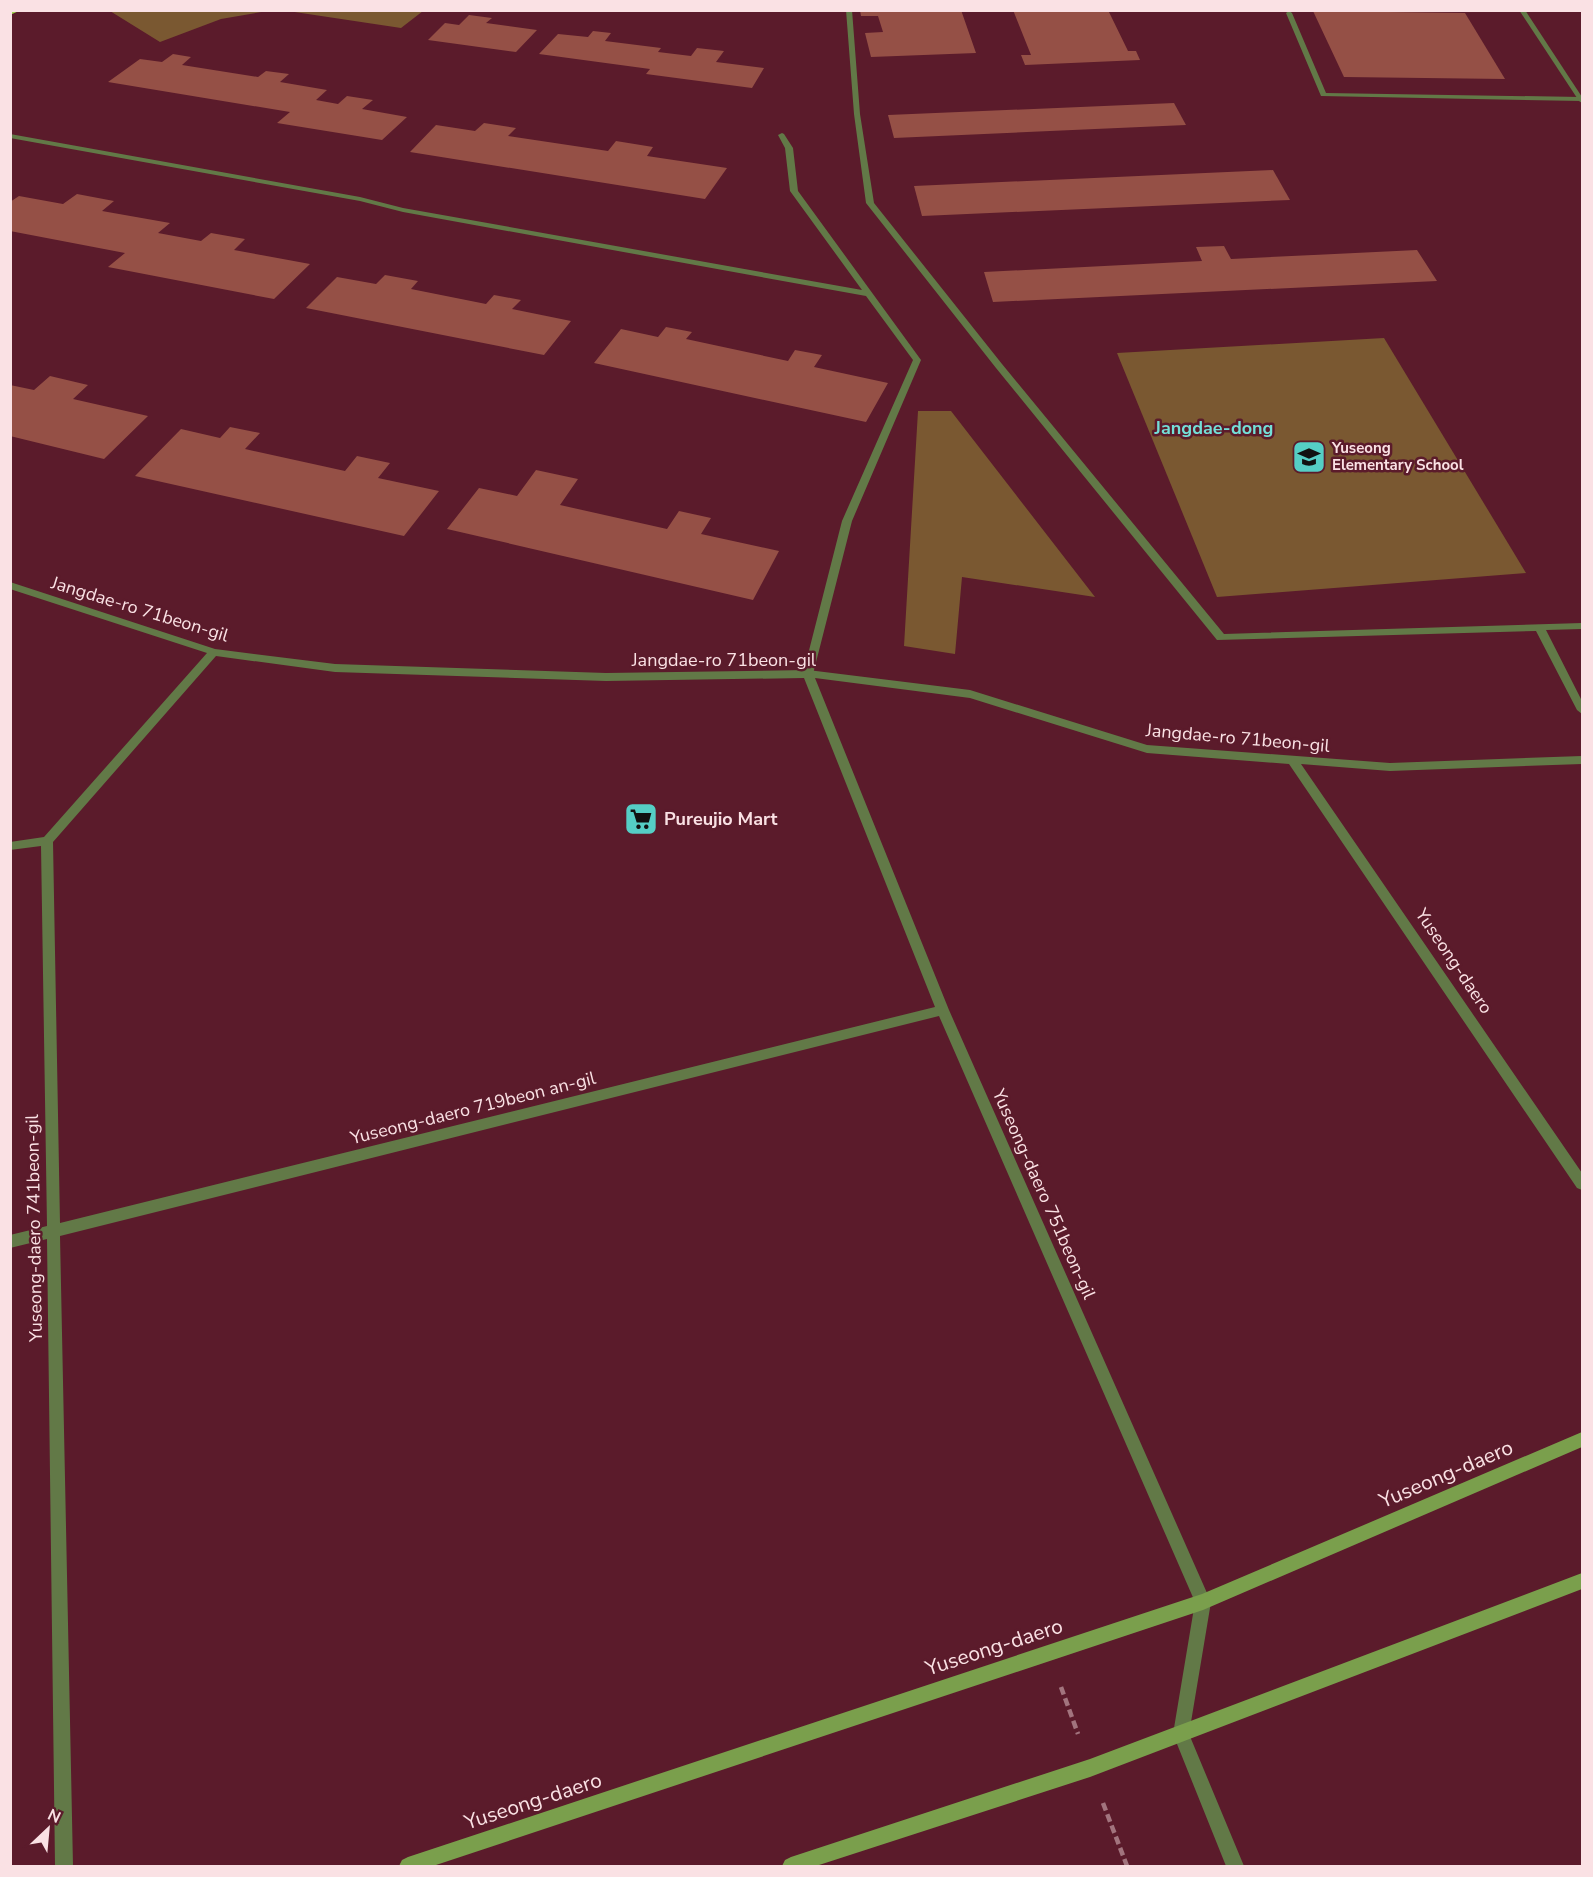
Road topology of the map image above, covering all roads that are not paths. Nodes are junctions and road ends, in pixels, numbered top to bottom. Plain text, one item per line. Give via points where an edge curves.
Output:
1 (17, 10) edge
2 (849, 10) edge
3 (1522, 10) edge
4 (10, 12) edge
5 (1289, 13) dead end
6 (1582, 100) edge
7 (782, 135) dead end
8 (10, 136) edge
9 (869, 294) junction
10 (10, 585) edge
11 (1582, 626) edge
12 (1539, 627) junction
13 (213, 652) junction
14 (808, 674) junction
15 (1582, 710) edge
16 (1582, 760) edge
17 (1293, 761) junction
18 (47, 841) junction
19 (10, 846) edge
20 (944, 1010) junction
21 (1582, 1184) edge
22 (54, 1231) junction
23 (10, 1242) edge
24 (1582, 1440) edge
25 (1582, 1581) edge
26 (1203, 1602) junction
27 (1181, 1734) junction
28 (64, 1866) edge
29 (408, 1866) edge
30 (791, 1866) edge
31 (1235, 1866) edge

1 - 4 highway
2 - 12 street via 857,114 870,203 1221,638
3 - 6 street
5 - 6 street via 1323,95
7 - 9 street via 789,148 794,191
8 - 9 street
9 - 14 street via 917,360 847,521
10 - 13 street, Jangdae-ro 71beon-gil
11 - 12 street
12 - 15 street
13 - 14 street, Jangdae-ro 71beon-gil via 334,668 606,678
13 - 18 street
14 - 17 street, Jangdae-ro 71beon-gil via 970,694 1147,749
14 - 20 street, Yuseong-daero 751beon-gil
16 - 17 street, Jangdae-ro 71beon-gil via 1390,767
17 - 21 street, Yuseong-daero
18 - 19 street
18 - 22 street, Yuseong-daero 741beon-gil
20 - 22 street, Yuseong-daero 719beon an-gil
20 - 26 street, Yuseong-daero 751beon-gil
22 - 23 street, Yuseong-daero 719beon an-gil
22 - 28 street, Yuseong-daero 741beon-gil
24 - 26 main road, Yuseong-daero
25 - 27 main road
26 - 27 street
26 - 29 main road, Yuseong-daero
27 - 30 main road via 1090,1768
27 - 31 street

